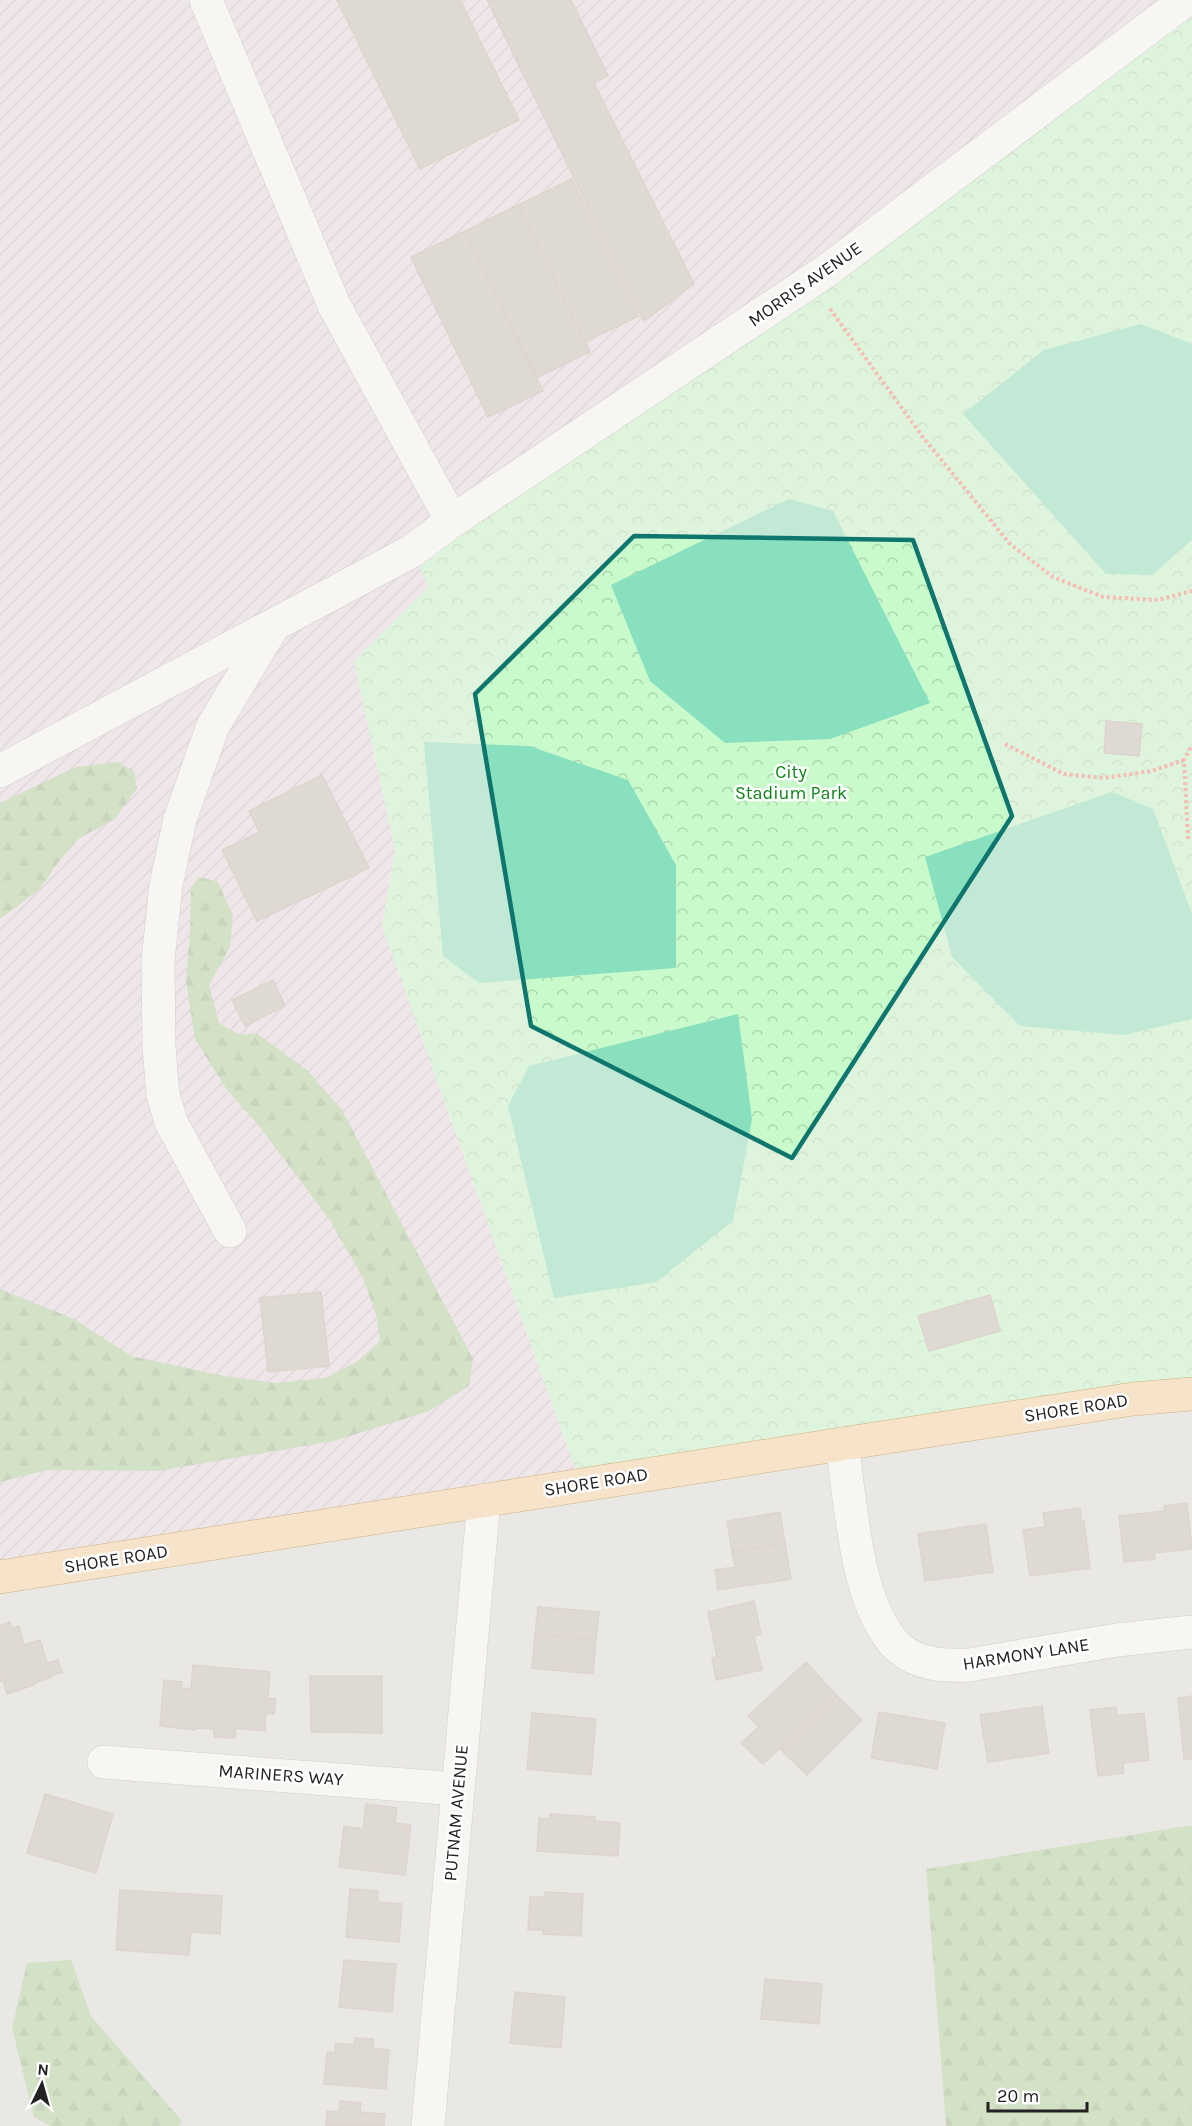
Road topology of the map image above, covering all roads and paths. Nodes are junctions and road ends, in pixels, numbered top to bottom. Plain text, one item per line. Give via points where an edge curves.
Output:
1 (206, 0) edge
2 (1186, 0) edge
3 (810, 282) junction
4 (452, 521) junction
5 (1192, 591) edge
6 (274, 624) junction
7 (1005, 744) dead end
8 (1192, 745) edge
9 (1184, 760) junction
10 (0, 771) edge
11 (1188, 839) dead end
12 (230, 1231) dead end
13 (1192, 1394) edge
14 (842, 1444) junction
15 (484, 1500) junction
16 (0, 1577) edge
17 (1192, 1632) edge
18 (104, 1762) dead end
19 (458, 1789) junction
20 (428, 2126) edge

1 - 4 street via 334,305
2 - 3 street, MORRIS AVENUE
3 - 4 street, MORRIS AVENUE
3 - 5 path via 922,436 1010,544 1053,577 1102,597 1158,600
4 - 6 street, MORRIS AVENUE via 412,551
6 - 10 street, MORRIS AVENUE
6 - 12 street via 213,726 180,819 166,885 158,960 163,1094 171,1122
7 - 9 path via 1064,774 1104,778 1152,771
8 - 9 path
9 - 11 path
13 - 14 main road, SHORE ROAD
14 - 15 main road, SHORE ROAD
14 - 17 street, HARMONY LANE via 862,1579 880,1625 900,1649 920,1660 944,1666 969,1665 1117,1640
15 - 16 main road, SHORE ROAD
15 - 19 street, PUTNAM AVENUE
18 - 19 street, MARINERS WAY
19 - 20 street, PUTNAM AVENUE

